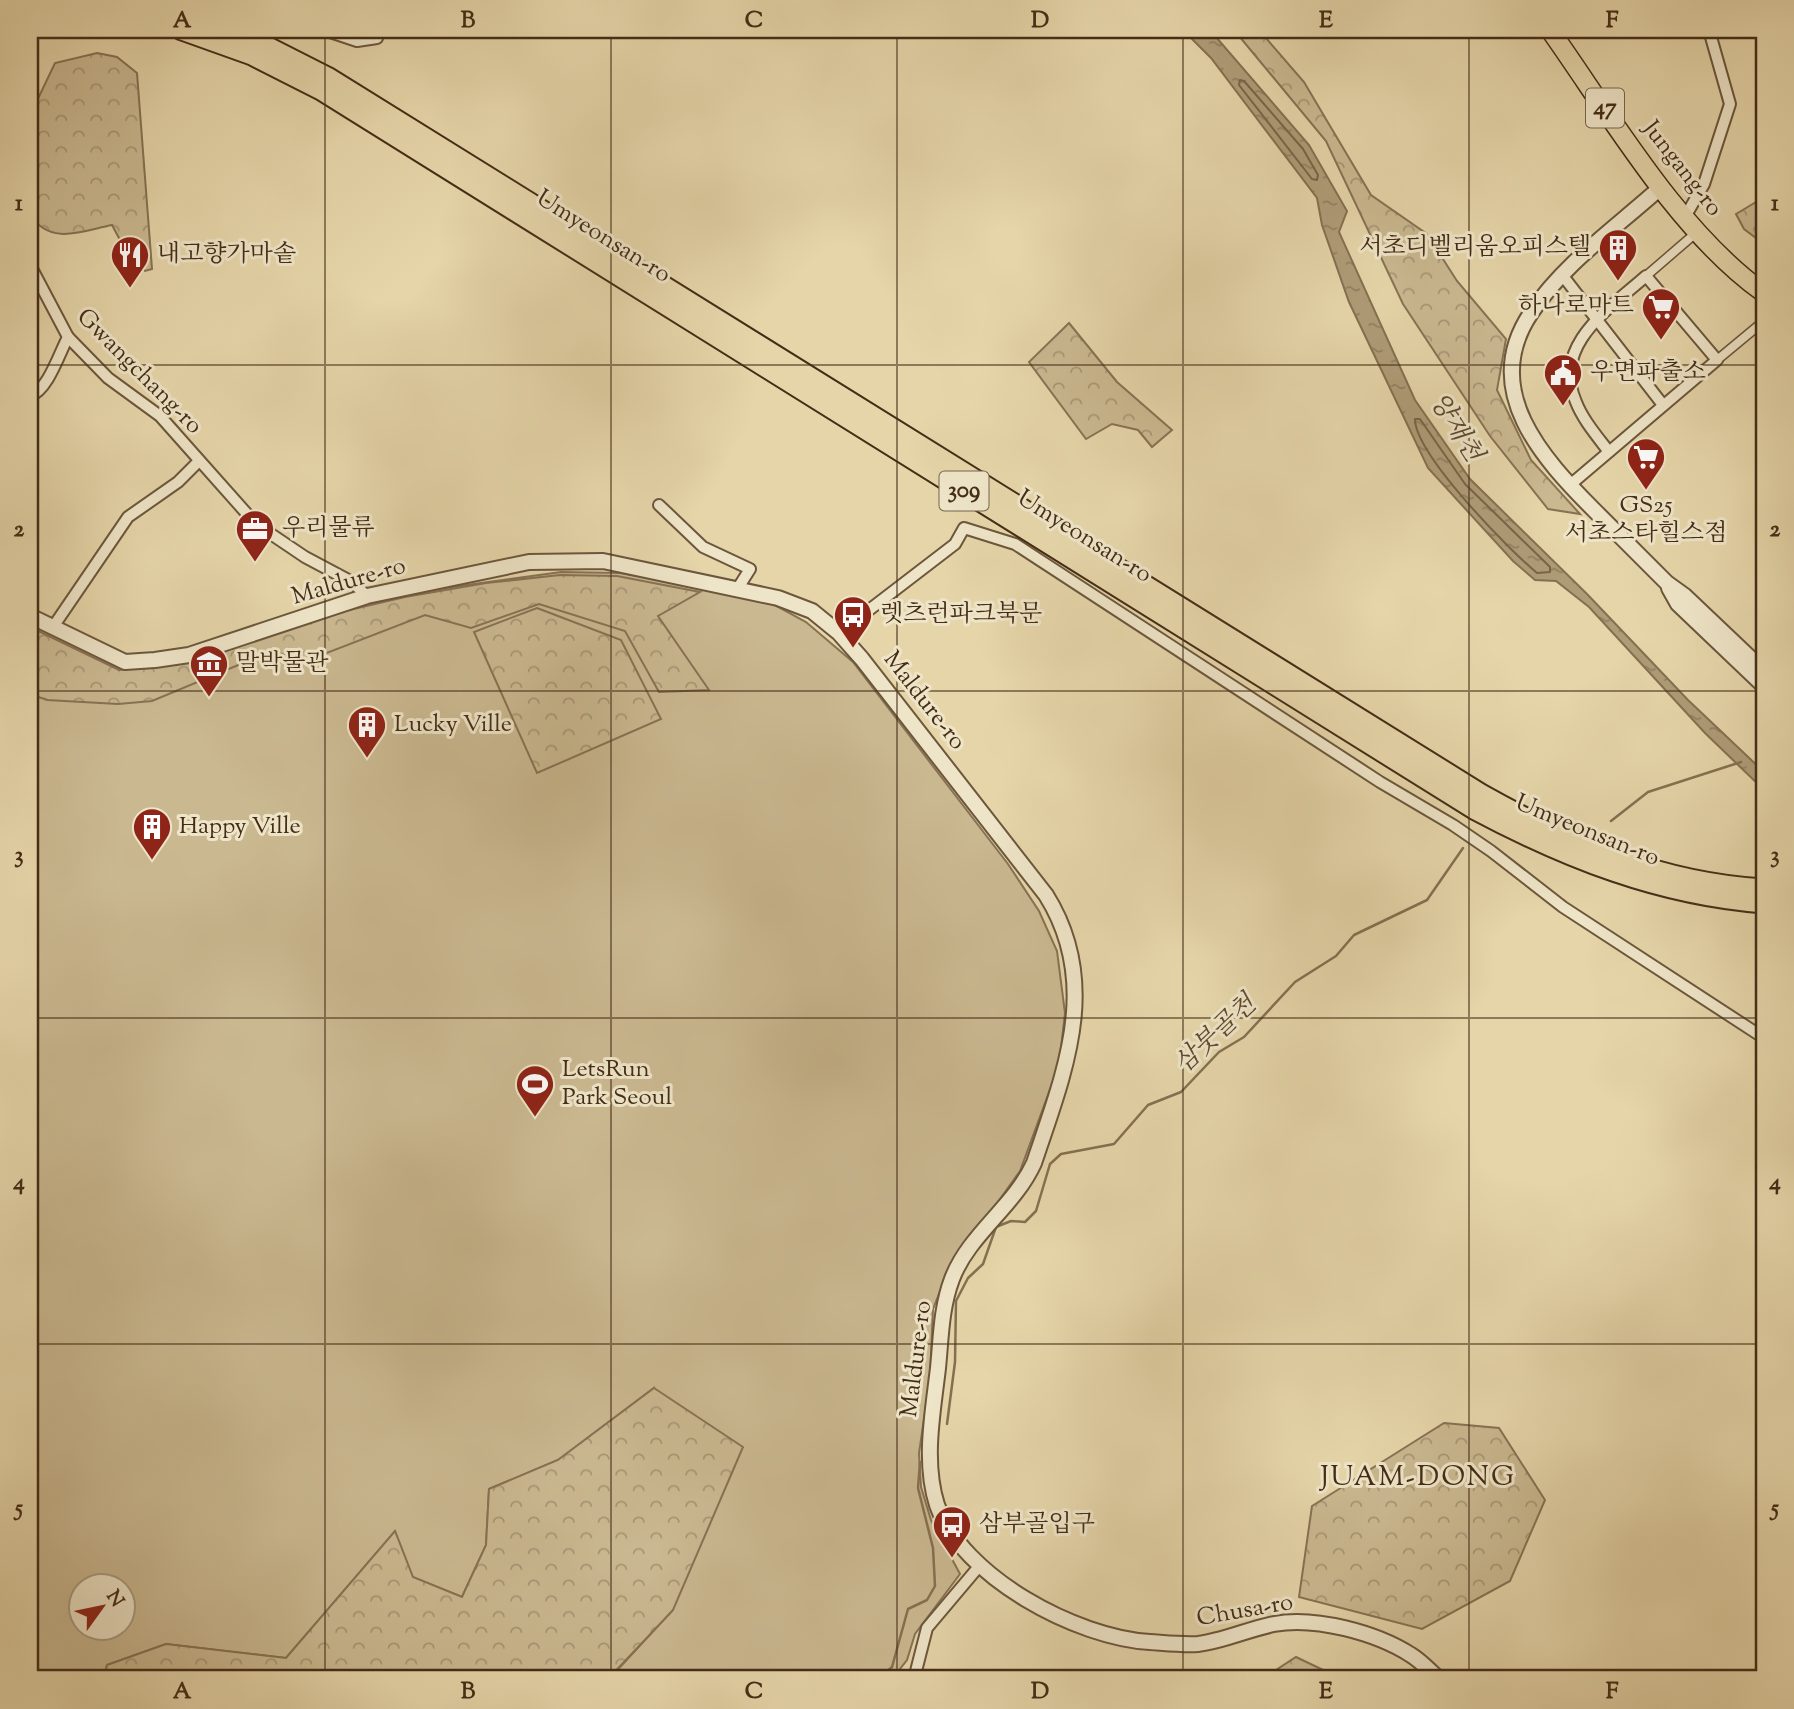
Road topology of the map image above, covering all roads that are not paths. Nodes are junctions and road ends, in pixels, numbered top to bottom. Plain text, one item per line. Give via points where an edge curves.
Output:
1 (183, 30) edge
2 (225, 30) edge
3 (324, 30) edge
4 (1550, 30) edge
5 (1709, 30) edge
6 (377, 38) dead end
7 (1661, 187) junction
8 (1685, 217) junction
9 (1697, 232) junction
10 (30, 265) edge
11 (1563, 276) junction
12 (1646, 276) junction
13 (1764, 293) edge
14 (1596, 320) junction
15 (1764, 321) edge
16 (68, 337) junction
17 (1717, 359) junction
18 (30, 396) edge
19 (1663, 405) junction
20 (1609, 452) junction
21 (198, 462) junction
22 (1570, 485) junction
23 (659, 505) dead end
24 (1667, 583) junction
25 (738, 588) junction
26 (368, 597) junction
27 (30, 616) edge
28 (53, 627) junction
29 (839, 633) junction
30 (1764, 671) edge
31 (1764, 686) edge
32 (1764, 889) edge
33 (1764, 903) edge
34 (1764, 1038) edge
35 (981, 1564) junction
36 (914, 1679) edge
37 (1439, 1679) edge

1 - 33 highway, Umyeonsan-ro / 309 via 253,55 321,90 1474,809 1536,842 1647,884
2 - 32 highway, Umyeonsan-ro / 309 via 329,78 1480,794 1546,830 1652,872
3 - 6 street via 357,41
4 - 7 main road, Jungang-ro / 47
5 - 8 street via 1730,104 1704,184
7 - 8 main road, Jungang-ro / 47
7 - 11 street
8 - 9 main road, Jungang-ro / 47
9 - 12 street
9 - 13 main road, Jungang-ro / 47
10 - 16 street, Gwangchang-ro
11 - 14 street
11 - 22 street via 1524,325 1515,352 1513,386 1521,418 1537,448
12 - 14 street
12 - 17 street
14 - 19 street
14 - 20 street via 1577,344 1571,382 1581,414
15 - 17 street
16 - 18 street via 43,385
16 - 21 street, Gwangchang-ro via 108,378 160,416
17 - 19 street
19 - 20 street
20 - 22 street
21 - 26 street, Gwangchang-ro via 256,524 352,582
21 - 28 street via 128,517
22 - 24 street
23 - 25 street via 703,547 750,569
24 - 30 street
24 - 31 street via 1678,604
25 - 26 street, Maldure-ro via 603,561 541,562
25 - 29 street, Maldure-ro via 812,611
26 - 28 street, Maldure-ro via 189,655 155,660 125,662
27 - 28 street, Maldure-ro
29 - 34 street via 955,544 964,528 1015,544 1453,825 1563,907
29 - 35 street, Maldure-ro via 1046,895 1061,919 1071,963 1076,998 1073,1039 1034,1163 1027,1178 970,1247 952,1279 943,1312 930,1447 933,1485 951,1534
35 - 36 street via 927,1628
35 - 37 street, Chusa-ro via 1015,1593 1061,1619 1127,1640 1198,1644 1297,1621 1367,1633 1412,1655

